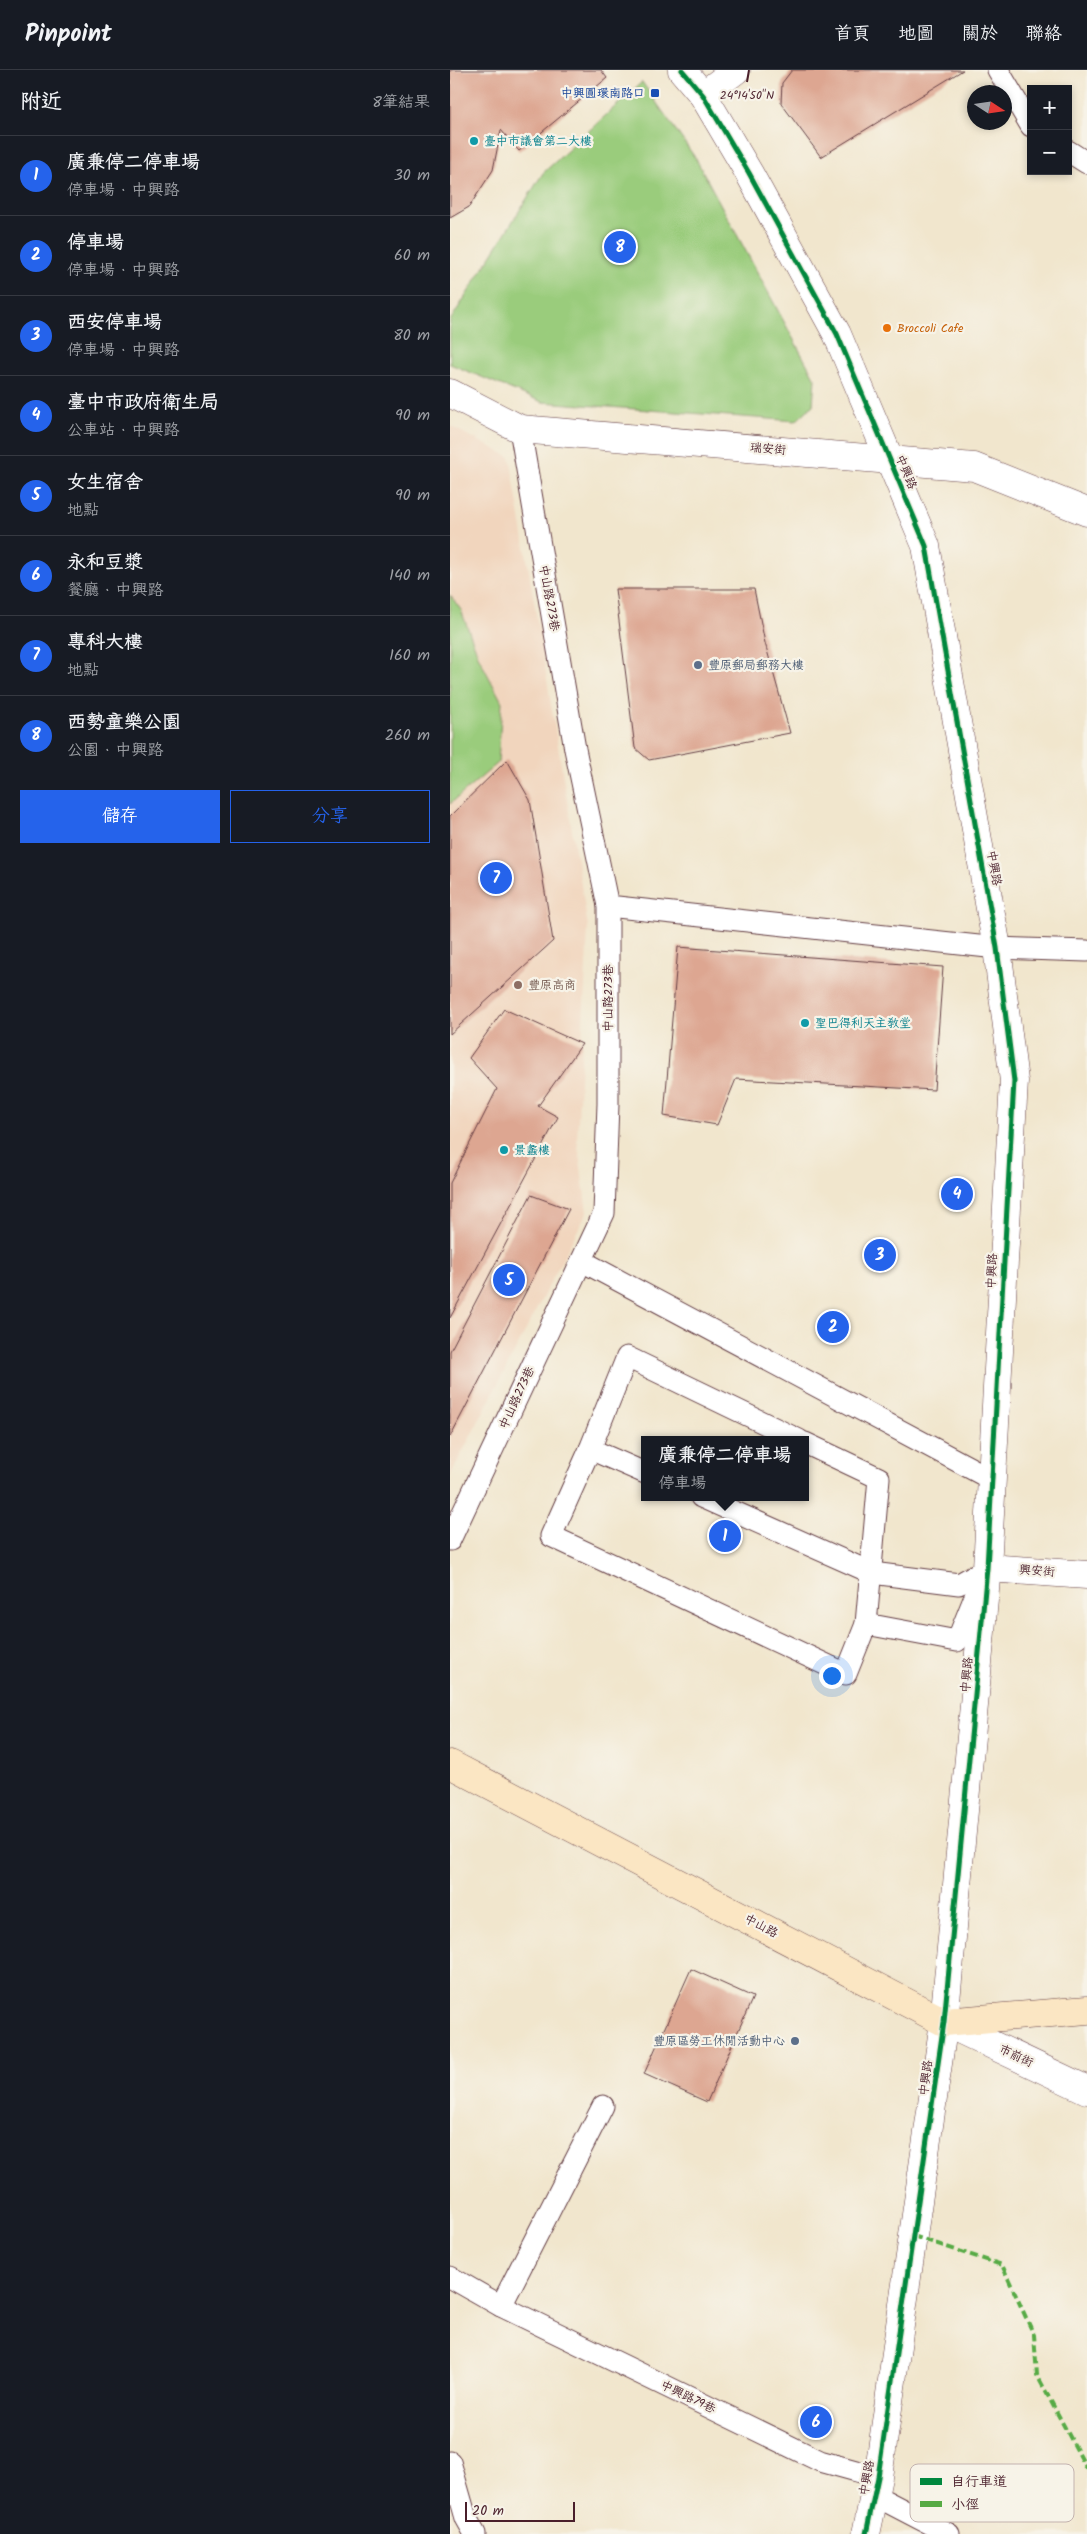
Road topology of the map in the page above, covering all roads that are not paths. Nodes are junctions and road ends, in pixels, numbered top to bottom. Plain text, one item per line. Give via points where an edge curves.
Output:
1 (682, 70) edge
2 (736, 70) edge
3 (998, 70) edge
4 (703, 95) junction
5 (1027, 119) edge
6 (1072, 154) edge
7 (1087, 163) edge
8 (450, 393) edge
9 (520, 429) junction
10 (890, 460) junction
11 (1087, 512) edge
12 (608, 906) junction
13 (997, 948) junction
14 (1087, 951) edge
15 (582, 1260) junction
16 (791, 1436) edge
17 (809, 1445) edge
18 (590, 1449) junction
19 (641, 1471) edge
20 (991, 1479) junction
21 (710, 1501) edge
22 (450, 1540) edge
23 (986, 1568) junction
24 (872, 1573) junction
25 (1087, 1575) edge
26 (866, 1624) junction
27 (450, 1764) edge
28 (1087, 2010) edge
29 (944, 2022) junction
30 (1087, 2090) edge
31 (603, 2106) dead end
32 (450, 2277) edge
33 (501, 2306) junction
34 (450, 2462) edge
35 (876, 2486) junction
36 (910, 2508) edge
37 (931, 2522) edge
38 (475, 2534) edge
39 (866, 2534) edge
40 (949, 2534) edge

1 - 4 street, 中興路
2 - 4 street
3 - 5 lane
4 - 10 street, 中興路 via 837,334
6 - 7 lane
8 - 9 street, 瑞安街
9 - 10 street, 瑞安街
9 - 12 lane, 中山路273巷 via 575,749
10 - 11 street, 瑞安街 via 974,467
10 - 13 street, 中興路 via 926,546
12 - 13 lane
12 - 15 lane, 中山路273巷 via 608,1104 604,1214
13 - 14 lane
13 - 20 street, 中興路 via 1014,1081
15 - 20 lane
15 - 22 lane, 中山路273巷
16 - 18 lane via 627,1357
17 - 24 lane via 879,1478
18 - 19 lane
18 - 26 lane via 551,1536 846,1674
20 - 23 street, 中興路
21 - 24 lane
23 - 24 lane via 959,1584
23 - 25 street, 興安街
23 - 26 lane via 957,1641
23 - 29 street, 中興路
24 - 26 lane
27 - 29 street, 中山路
28 - 29 street
29 - 30 street, 市前街
29 - 35 street, 中興路
31 - 33 lane
32 - 33 lane, 中興路79巷
33 - 35 lane, 中興路79巷
34 - 38 lane via 466,2518
35 - 36 lane, 中興路79巷
35 - 39 street, 中興路
37 - 40 lane, 中興路79巷

